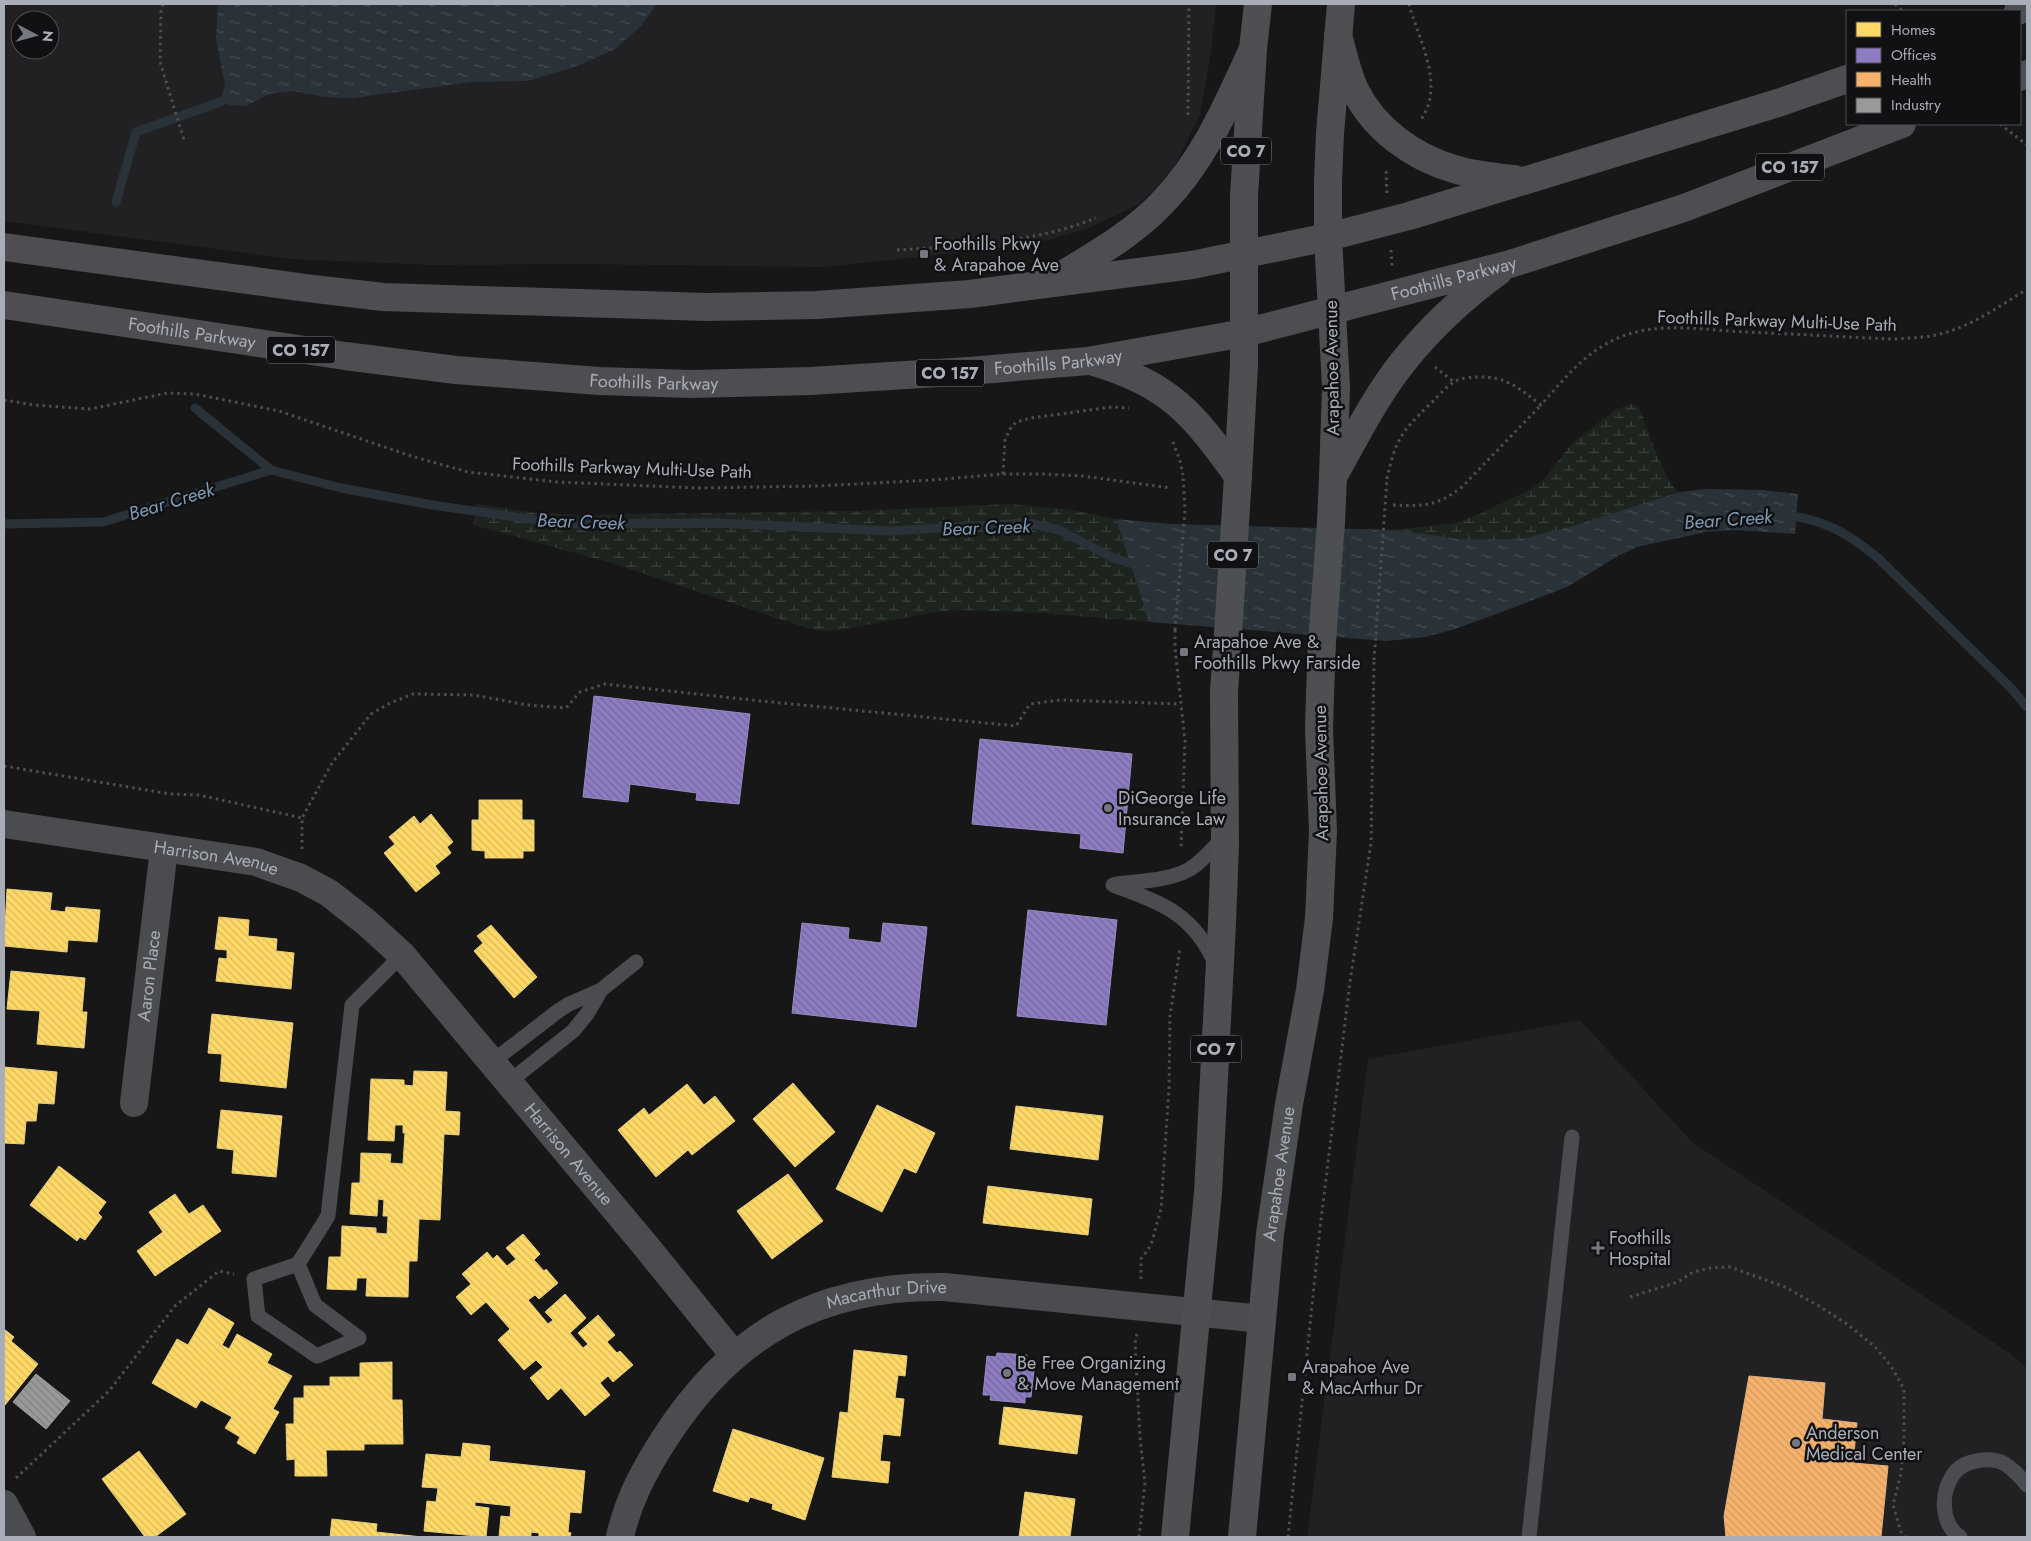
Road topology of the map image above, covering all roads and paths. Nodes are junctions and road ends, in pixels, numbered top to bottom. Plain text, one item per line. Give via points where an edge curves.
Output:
1 (162, 4) edge
2 (1189, 4) edge
3 (1258, 4) edge
4 (1341, 4) edge
5 (1409, 4) edge
6 (1338, 35) junction
7 (1253, 49) junction
8 (1844, 80) edge
9 (1188, 116) dead end
10 (1899, 125) edge
11 (2001, 125) edge
12 (183, 138) dead end
13 (1403, 145) junction
14 (2027, 146) edge
15 (1523, 180) junction
16 (1102, 215) dead end
17 (1328, 237) junction
18 (4, 247) edge
19 (897, 250) dead end
20 (1244, 254) junction
21 (1510, 264) junction
22 (1045, 285) junction
23 (2027, 289) edge
24 (4, 305) edge
25 (1332, 311) junction
26 (1244, 333) junction
27 (1088, 361) junction
28 (4, 400) edge
29 (1541, 405) junction
30 (1136, 409) dead end
31 (1172, 440) dead end
32 (1003, 474) junction
33 (1238, 476) junction
34 (1333, 477) junction
35 (1171, 488) dead end
36 (1393, 505) dead end
37 (1180, 704) junction
38 (4, 766) edge
39 (302, 818) junction
40 (4, 824) edge
41 (1224, 836) junction
42 (164, 848) junction
43 (1181, 874) junction
44 (301, 878) junction
45 (1180, 916) junction
46 (402, 955) junction
47 (636, 962) dead end
48 (1220, 974) junction
49 (601, 990) junction
50 (500, 1072) junction
51 (134, 1103) dead end
52 (1572, 1136) dead end
53 (298, 1264) junction
54 (254, 1279) junction
55 (1630, 1297) dead end
56 (1142, 1308) junction
57 (1198, 1313) junction
58 (1262, 1320) junction
59 (734, 1355) junction
60 (2027, 1485) edge
61 (7, 1493) edge
62 (621, 1533) edge
63 (22, 1537) edge
64 (1139, 1537) edge
65 (1175, 1537) edge
66 (1242, 1537) edge
67 (1288, 1537) edge
68 (1530, 1537) edge
69 (1905, 1537) edge
70 (1960, 1537) edge

1 - 12 path via 160,62
2 - 9 path
3 - 7 main road, CO 7
4 - 6 main road, Arapahoe Avenue
5 - 13 path via 1431,76 1431,88 1425,114
6 - 13 highway via 1356,91 1376,120
6 - 17 main road, Arapahoe Avenue via 1330,133
7 - 20 main road, CO 7 via 1244,196
7 - 22 highway via 1213,133 1186,175 1162,204 1128,233
8 - 15 highway
10 - 21 highway, Foothills Parkway / CO 157 via 1684,208
11 - 14 path
13 - 15 highway via 1455,170
15 - 17 highway via 1409,216
16 - 19 path via 1081,224 1031,236
17 - 20 highway
17 - 25 main road, Arapahoe Avenue
18 - 22 highway via 315,290 435,299 763,307 876,302
20 - 22 highway via 1192,265
20 - 26 main road, CO 7
21 - 25 highway, Foothills Parkway / CO 157
21 - 34 highway via 1451,309 1402,363 1370,409
23 - 29 path, Foothills Parkway Multi-Use Path via 1962,327 1920,338 1677,329 1637,332 1598,349 1577,365
24 - 27 highway, Foothills Parkway / CO 157 via 344,356 456,370 599,381 691,384 829,380
25 - 26 highway, Foothills Parkway / CO 157
25 - 34 main road, Arapahoe Avenue via 1336,387
26 - 27 highway, Foothills Parkway / CO 157
26 - 33 main road, CO 7
27 - 33 highway via 1130,374 1173,399 1199,424
28 - 32 path, Foothills Parkway Multi-Use Path via 90,409 167,393 195,394 279,411 410,456 468,472 557,482 698,488 817,486
29 - 36 path, Foothills Parkway Multi-Use Path via 1450,496 1436,504
29 - 67 path, bridge via 1502,379 1470,377 1454,382 1411,422 1397,441 1387,479 1374,660 1371,843 1350,982 1320,1228
30 - 32 path via 1112,407 1016,422 1005,440
31 - 37 path, bridge via 1183,475 1185,510 1175,630
32 - 35 path, Foothills Parkway Multi-Use Path via 1083,476
33 - 41 main road, CO 7, bridge via 1224,692
34 - 58 main road, Arapahoe Avenue, bridge via 1322,642 1320,918 1279,1168
37 - 39 path via 1060,700 1030,704 1016,726 605,684 580,692 566,708 474,696 413,694 371,714 332,764
37 - 43 path via 1185,741
38 - 39 path via 170,794 199,795
39 - 44 path
40 - 42 street, Harrison Avenue
41 - 43 lane via 1192,868
41 - 48 main road, CO 7
42 - 44 street, Harrison Avenue via 256,862
42 - 51 street, Aaron Place
43 - 45 lane via 1113,885 1152,900
44 - 46 street, Harrison Avenue via 329,893
45 - 48 lane via 1203,940
45 - 56 path via 1180,949 1170,1016 1161,1209 1151,1245 1141,1259
46 - 50 street, Harrison Avenue
46 - 53 lane via 352,1005 328,1216
47 - 49 lane
48 - 57 main road, CO 7
49 - 50 lane via 564,1007
49 - 50 lane via 573,1032
50 - 59 street, Harrison Avenue
52 - 68 lane
53 - 54 lane
53 - 54 lane via 315,1305 359,1338 317,1356 258,1316
54 - 61 path via 219,1271 176,1306 109,1391
55 - 69 path via 1678,1282 1693,1272 1730,1267 1785,1287 1811,1301 1875,1347 1904,1389 1901,1473 1893,1504
56 - 57 street, Macarthur Drive
56 - 59 street, Macarthur Drive via 962,1288 899,1288 851,1295 803,1311
56 - 64 path via 1135,1343 1145,1483
57 - 58 street, Macarthur Drive
57 - 65 main road, CO 7
58 - 66 main road, Arapahoe Avenue
59 - 62 street, Macarthur Drive via 684,1408 644,1470
60 - 70 lane via 2005,1464 1985,1459 1966,1464 1953,1474 1944,1498 1946,1520
61 - 63 street

